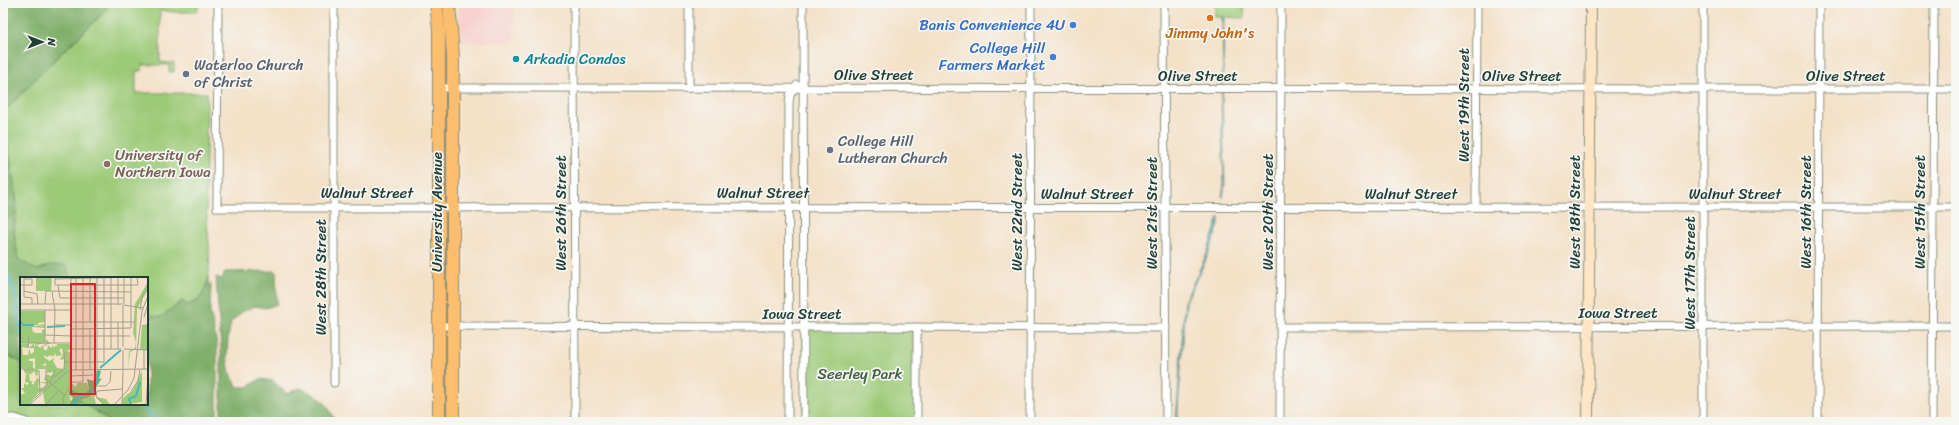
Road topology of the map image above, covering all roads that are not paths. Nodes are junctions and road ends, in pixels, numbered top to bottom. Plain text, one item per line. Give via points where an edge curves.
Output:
1 (218, 3) edge
2 (334, 3) edge
3 (436, 3) edge
4 (449, 3) edge
5 (574, 3) edge
6 (689, 3) edge
7 (803, 3) edge
8 (1031, 3) edge
9 (1164, 3) edge
10 (1281, 3) edge
11 (1477, 3) edge
12 (1591, 3) edge
13 (1703, 3) edge
14 (1819, 3) edge
15 (1934, 3) edge
16 (803, 58) junction
17 (439, 88) junction
18 (453, 88) junction
19 (574, 88) junction
20 (689, 88) junction
21 (794, 88) junction
22 (803, 88) junction
23 (1031, 88) junction
24 (1164, 88) junction
25 (1281, 89) junction
26 (1477, 89) junction
27 (1590, 89) junction
28 (1703, 89) junction
29 (1819, 89) junction
30 (1933, 89) junction
31 (1956, 89) edge
32 (334, 206) junction
33 (439, 206) junction
34 (454, 206) junction
35 (574, 206) junction
36 (804, 206) junction
37 (789, 207) junction
38 (1030, 207) junction
39 (1165, 207) junction
40 (1280, 207) junction
41 (1476, 207) junction
42 (1590, 207) junction
43 (1703, 207) junction
44 (1819, 207) junction
45 (1933, 207) junction
46 (1956, 207) edge
47 (438, 326) junction
48 (453, 326) junction
49 (574, 326) junction
50 (1589, 326) junction
51 (1704, 326) junction
52 (1818, 326) junction
53 (1933, 326) junction
54 (1956, 326) edge
55 (788, 327) junction
56 (804, 327) junction
57 (917, 327) junction
58 (1280, 327) junction
59 (1030, 328) junction
60 (1166, 328) junction
61 (334, 383) dead end
62 (3, 418) edge
63 (26, 422) edge
64 (439, 422) edge
65 (453, 422) edge
66 (575, 422) edge
67 (788, 422) edge
68 (804, 422) edge
69 (917, 422) edge
70 (1030, 422) edge
71 (1166, 422) edge
72 (1280, 422) edge
73 (1588, 422) edge
74 (1704, 422) edge
75 (1818, 422) edge
76 (1932, 422) edge

1 - 32 street, Walnut Street via 217,208
2 - 32 street, West 28th Street
3 - 17 main road, University Avenue via 439,30
4 - 18 main road, University Avenue
5 - 19 street, West 26th Street
6 - 20 street
7 - 16 street
8 - 23 street, West 22nd Street
9 - 24 street, West 21st Street
10 - 25 street, West 20th Street
11 - 26 street, West 19th Street
12 - 27 main road, West 18th Street
13 - 28 street, West 17th Street
14 - 29 street, West 16th Street
15 - 30 street, West 15th Street
16 - 21 street via 801,78
16 - 22 street
17 - 18 street, Olive Street
17 - 33 main road, University Avenue
18 - 19 street, Olive Street
18 - 34 main road, University Avenue
19 - 20 street, Olive Street
19 - 35 street, West 26th Street
20 - 21 street, Olive Street
21 - 22 street, Olive Street
21 - 37 street via 789,104
22 - 23 street, Olive Street
22 - 36 street
23 - 24 street, Olive Street
23 - 38 street, West 22nd Street
24 - 25 street, Olive Street
24 - 39 street, West 21st Street
25 - 26 street, Olive Street
25 - 40 street, West 20th Street
26 - 27 street, Olive Street
26 - 41 street, West 19th Street
27 - 28 street, Olive Street
27 - 42 main road, West 18th Street
28 - 29 street, Olive Street
28 - 43 street, West 17th Street
29 - 30 street, Olive Street
29 - 44 street, West 16th Street
30 - 31 street, Olive Street
30 - 45 street, West 15th Street
32 - 33 street, Walnut Street
32 - 61 street, West 28th Street
33 - 34 street, Walnut Street
33 - 47 main road, University Avenue
34 - 35 street, Walnut Street
34 - 48 main road, University Avenue
35 - 37 street, Walnut Street
35 - 49 street, West 26th Street
36 - 37 street, Walnut Street
36 - 38 street, Walnut Street
36 - 56 street
37 - 55 street
38 - 39 street, Walnut Street
38 - 59 street, West 22nd Street
39 - 40 street, Walnut Street
39 - 60 street, West 21st Street
40 - 41 street, Walnut Street
40 - 58 street, West 20th Street
41 - 42 street, Walnut Street
42 - 43 street, Walnut Street
42 - 50 main road, West 18th Street
43 - 44 street, Walnut Street
43 - 51 street, West 17th Street
44 - 45 street, Walnut Street
44 - 52 street, West 16th Street
45 - 46 street, Walnut Street
45 - 53 street, West 15th Street
47 - 48 street, Iowa Street
47 - 64 main road, University Avenue
48 - 49 street, Iowa Street
48 - 65 main road, University Avenue
49 - 55 street, Iowa Street
49 - 66 street, West 26th Street
50 - 51 street, Iowa Street
50 - 58 street, Iowa Street
50 - 73 main road, West 18th Street
51 - 52 street, Iowa Street
51 - 74 street, West 17th Street
52 - 53 street, Iowa Street
52 - 75 street, West 16th Street
53 - 54 street, Iowa Street
53 - 76 street, West 15th Street
55 - 56 street, Iowa Street
55 - 67 street
56 - 57 street, Iowa Street
56 - 68 street
57 - 59 street, Iowa Street
57 - 69 street
58 - 72 street, West 20th Street
59 - 60 street, Iowa Street
59 - 70 street, West 22nd Street
60 - 71 street, West 21st Street
62 - 63 street via 15,418

